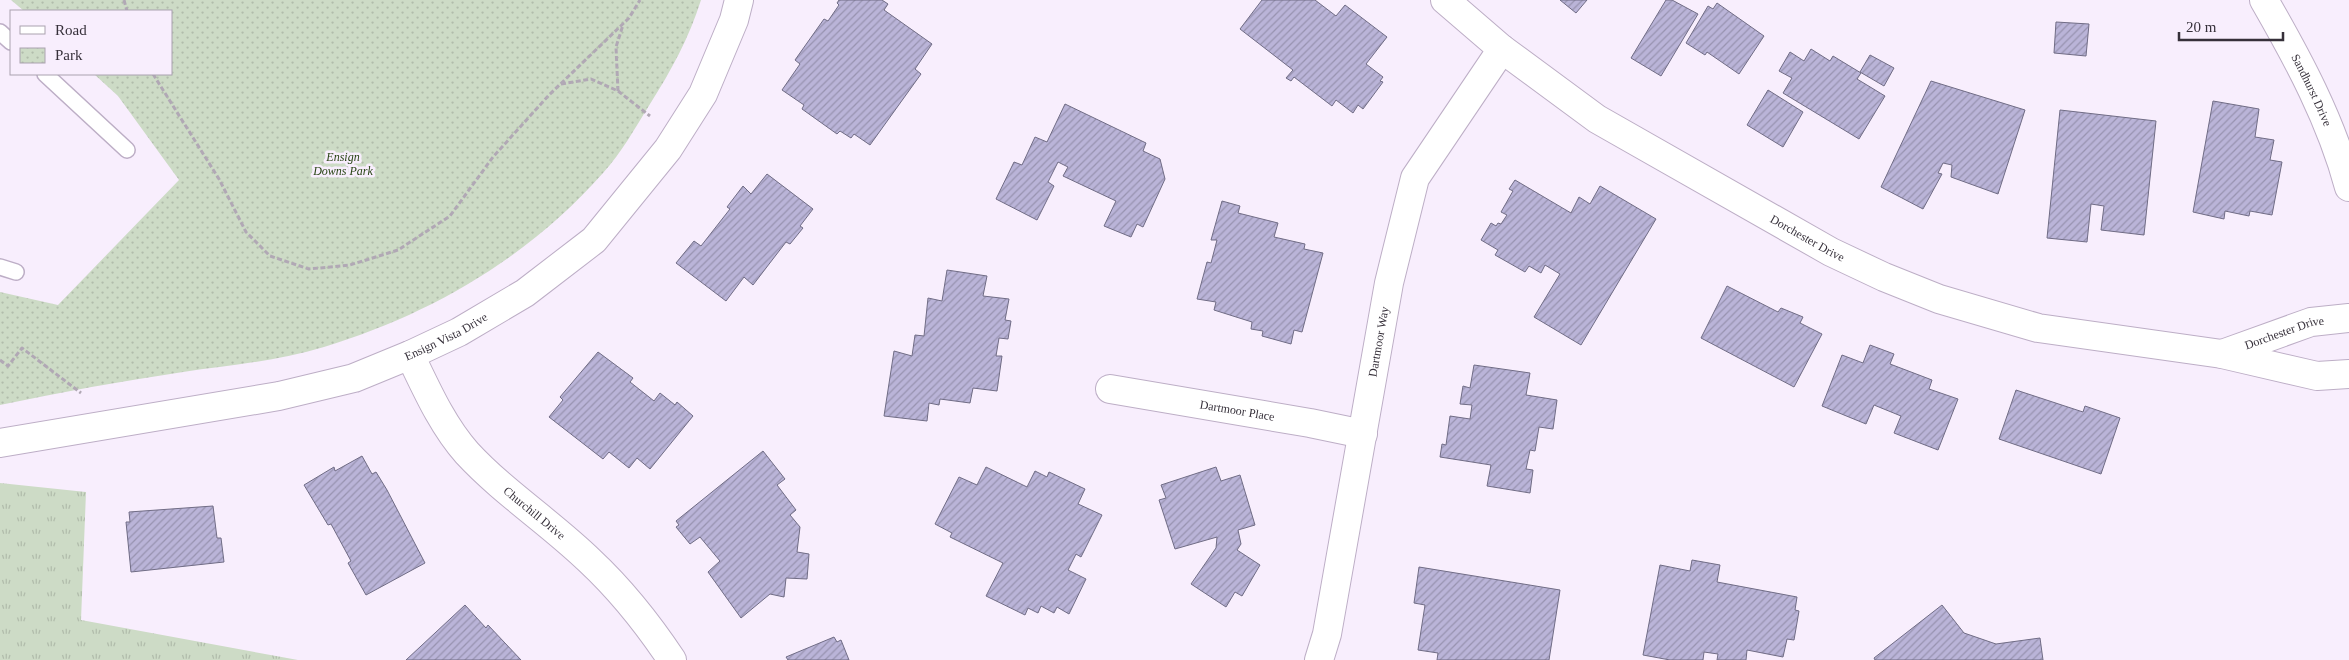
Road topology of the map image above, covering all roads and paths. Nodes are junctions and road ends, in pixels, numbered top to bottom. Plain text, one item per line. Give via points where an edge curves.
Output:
1 (640, 0) edge
2 (739, 0) edge
3 (1445, 0) edge
4 (2264, 0) edge
5 (623, 24) junction
6 (0, 32) edge
7 (10, 41) edge
8 (1502, 49) junction
9 (46, 75) edge
10 (154, 75) edge
11 (561, 84) junction
12 (618, 91) junction
13 (651, 116) dead end
14 (128, 150) dead end
15 (2349, 186) edge
16 (0, 267) edge
17 (16, 272) dead end
18 (2349, 318) edge
19 (2222, 354) junction
20 (410, 355) junction
21 (0, 360) edge
22 (2349, 374) edge
23 (1110, 389) dead end
24 (81, 393) dead end
25 (1363, 434) junction
26 (0, 443) edge
27 (672, 660) edge
28 (1319, 660) edge

1 - 5 path
2 - 20 street, Ensign Vista Drive via 703,94 668,149 594,240 525,293 458,332
3 - 8 street, Dorchester Drive
4 - 15 street, Sandhurst Drive via 2298,60
5 - 11 path
5 - 12 path via 616,48
6 - 7 lane
8 - 19 street, Dorchester Drive via 1589,113 1647,149 1831,252 1884,277 1947,301 2038,328
8 - 25 street, Dartmoor Way via 1415,178 1389,283
9 - 14 lane
10 - 11 path via 218,179 246,232 270,256 309,269 350,265 398,250 450,216 493,157
11 - 12 path via 591,79
12 - 13 path
16 - 17 lane
18 - 19 street, Dorchester Drive via 2311,322
19 - 22 street, Dorchester Drive via 2317,376
20 - 26 street, Ensign Vista Drive via 354,378 279,396
20 - 27 street, Churchill Drive via 447,424 466,451 488,475 590,561 626,598
21 - 24 path via 8,366 22,348
23 - 25 street, Dartmoor Place
25 - 28 street, Dartmoor Way via 1327,634

